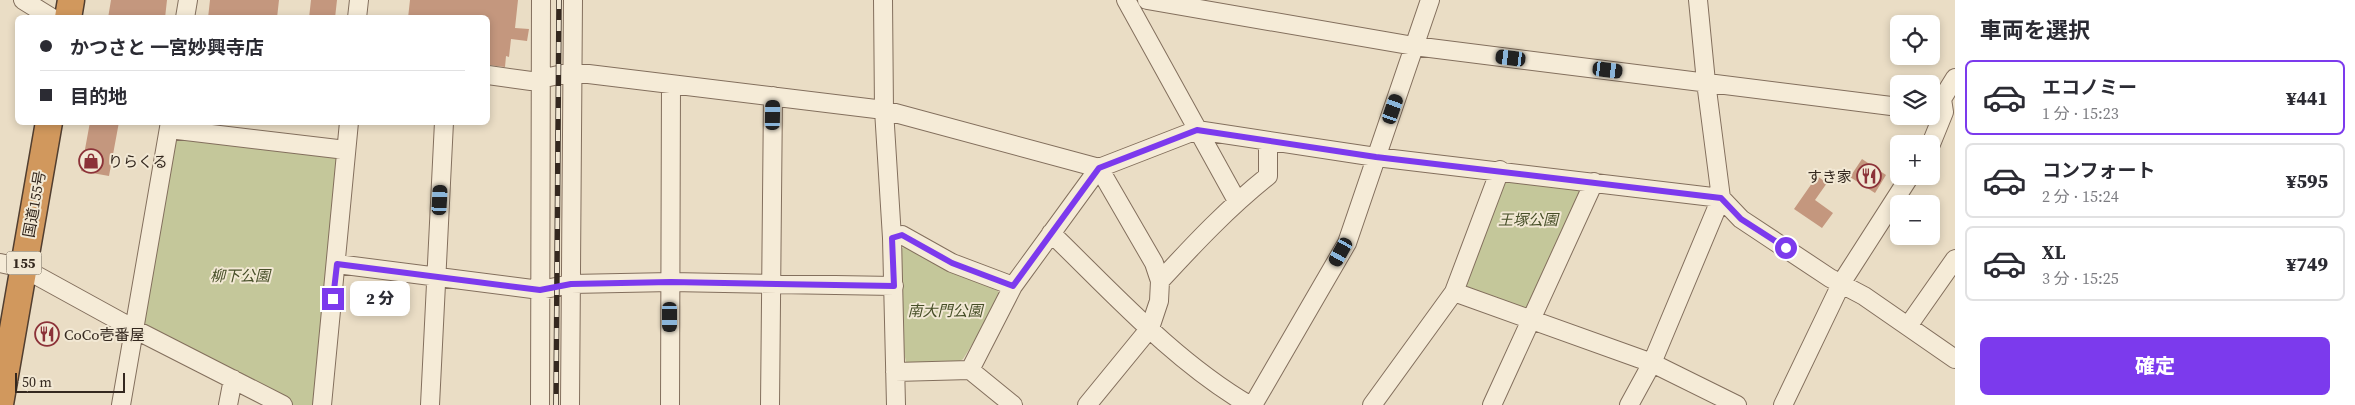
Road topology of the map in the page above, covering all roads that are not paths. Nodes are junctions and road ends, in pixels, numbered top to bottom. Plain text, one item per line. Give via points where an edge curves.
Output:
1 (23, 0) edge
2 (71, 0) edge
3 (188, 0) edge
4 (359, 0) edge
5 (541, 0) edge
6 (573, 0) edge
7 (883, 0) edge
8 (1126, 0) edge
9 (1147, 0) edge
10 (1430, 0) edge
11 (1698, 0) edge
12 (47, 15) edge
13 (68, 15) edge
14 (186, 15) edge
15 (357, 15) edge
16 (1414, 46) junction
17 (572, 72) junction
18 (490, 75) edge
19 (541, 78) junction
20 (1955, 78) edge
21 (1706, 82) junction
22 (671, 84) junction
23 (774, 96) junction
24 (1890, 106) edge
25 (884, 110) junction
26 (1946, 111) edge
27 (48, 125) edge
28 (348, 125) edge
29 (444, 125) edge
30 (170, 126) edge
31 (1197, 130) junction
32 (1935, 135) edge
33 (1268, 142) junction
34 (346, 150) junction
35 (1376, 157) junction
36 (1099, 168) junction
37 (1500, 170) junction
38 (1594, 182) junction
39 (1904, 185) edge
40 (1721, 198) junction
41 (1237, 201) junction
42 (1051, 233) junction
43 (892, 238) junction
44 (1955, 259) edge
45 (337, 264) junction
46 (11, 266) edge
47 (436, 277) junction
48 (1160, 281) junction
49 (671, 282) junction
50 (1842, 282) junction
51 (571, 284) junction
52 (771, 284) junction
53 (894, 286) junction
54 (1013, 286) junction
55 (540, 290) junction
56 (1454, 292) junction
57 (1531, 320) junction
58 (1908, 326) junction
59 (1150, 328) junction
60 (134, 329) junction
61 (1955, 359) edge
62 (1652, 363) junction
63 (970, 370) junction
64 (895, 372) junction
65 (233, 379) junction
66 (0, 404) edge
67 (121, 405) edge
68 (228, 405) edge
69 (283, 405) edge
70 (322, 405) edge
71 (430, 405) edge
72 (540, 405) edge
73 (570, 405) edge
74 (670, 405) edge
75 (770, 405) edge
76 (896, 405) edge
77 (1013, 405) edge
78 (1087, 405) edge
79 (1249, 405) edge
80 (1253, 405) edge
81 (1372, 405) edge
82 (1492, 405) edge
83 (1629, 405) edge
84 (1737, 405) edge
85 (1783, 405) edge

1 - 12 street
2 - 13 highway
3 - 14 street
4 - 15 street
5 - 19 street
6 - 17 street
7 - 25 street
8 - 31 street
9 - 16 street
10 - 16 street
11 - 21 street
16 - 21 street
16 - 35 street
17 - 19 street
17 - 22 street
17 - 51 street
18 - 19 street via 531,81
19 - 55 street
20 - 26 street via 1942,99
21 - 24 street
21 - 40 street
22 - 23 street
22 - 49 street
23 - 25 street
23 - 52 street
25 - 36 street
25 - 43 street
26 - 32 street
27 - 46 highway, 国道155号 / 155
28 - 34 street
29 - 47 street
30 - 34 street
30 - 60 street
31 - 33 street
31 - 36 street
31 - 41 street
33 - 35 street
33 - 41 street via 1268,176
34 - 45 street
35 - 37 street
35 - 80 street via 1347,242
36 - 42 street
36 - 48 street via 1154,263
37 - 38 street
37 - 56 street
38 - 40 street
38 - 57 street
39 - 50 street
40 - 50 street via 1741,219 1830,278
40 - 62 street
41 - 48 street
42 - 54 street
42 - 59 street
43 - 53 street
43 - 54 street via 902,235 952,263
44 - 58 street
45 - 47 street
45 - 70 street
46 - 60 street
46 - 66 highway, 国道155号 / 155
47 - 55 street
47 - 71 street
48 - 59 street via 1160,301
49 - 51 street
49 - 52 street
49 - 74 street
50 - 58 street
50 - 85 street
51 - 55 street
51 - 73 street
52 - 53 street
52 - 75 street
53 - 64 street
54 - 63 street
55 - 72 street
56 - 57 street
56 - 81 street
57 - 62 street
57 - 82 street
58 - 61 street
59 - 78 street
59 - 79 street via 1215,385
60 - 65 street
60 - 67 street
62 - 83 street
62 - 84 street
63 - 64 street
63 - 77 street
64 - 76 street
65 - 68 street
65 - 69 street

